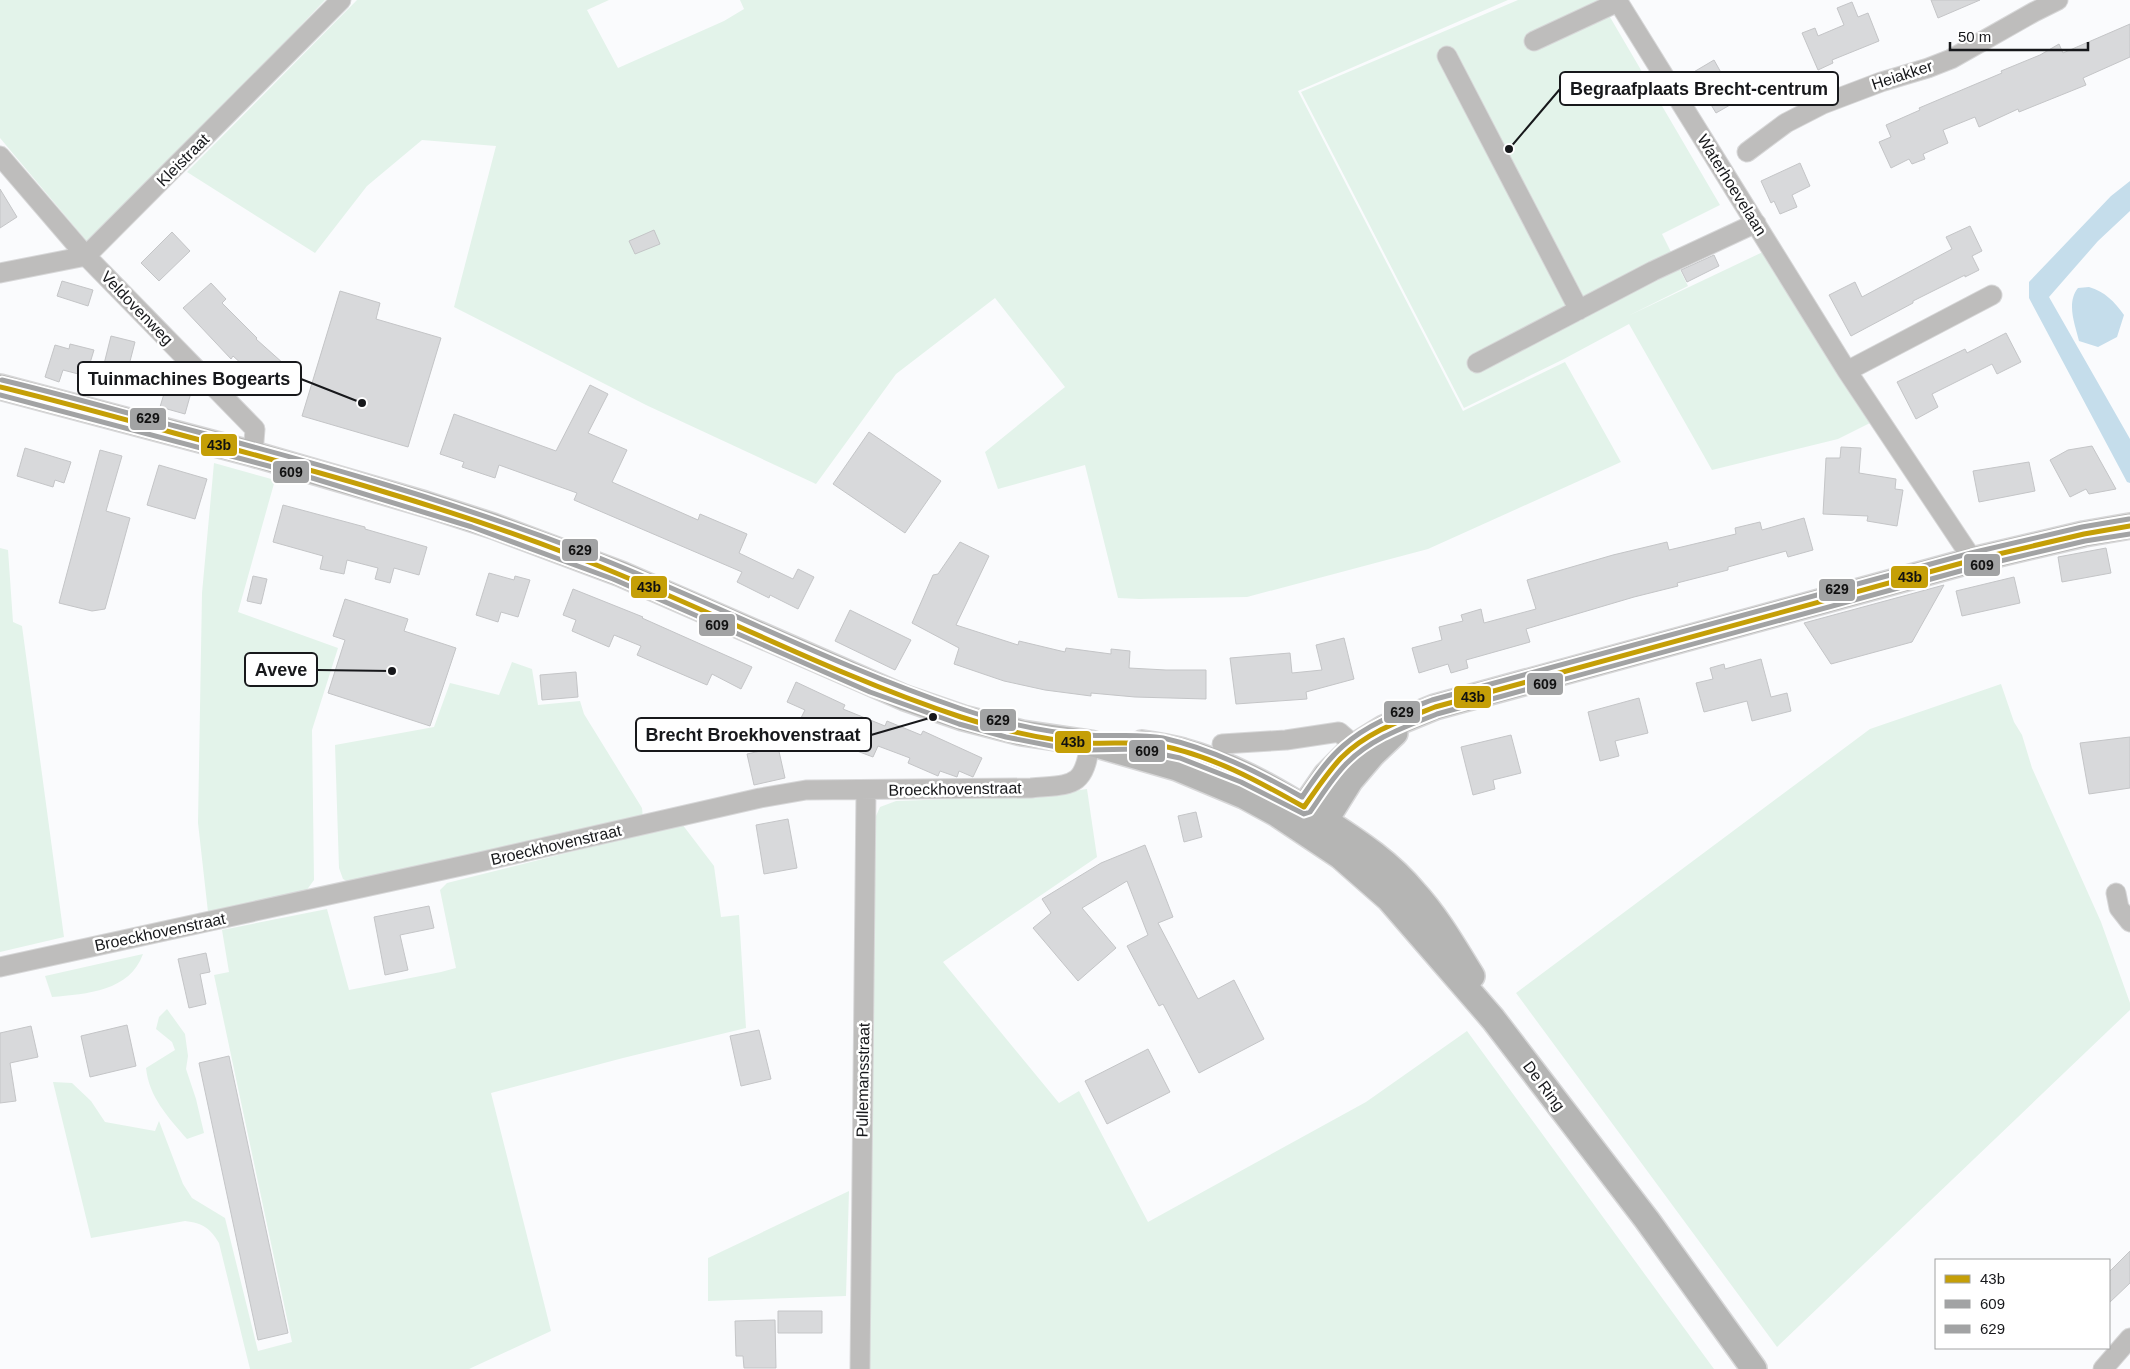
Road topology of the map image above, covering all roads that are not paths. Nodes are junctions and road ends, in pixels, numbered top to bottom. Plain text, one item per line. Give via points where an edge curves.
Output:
1 (341, 0) edge
2 (2058, 0) edge
3 (1617, 1) edge
4 (1534, 41) dead end
5 (1448, 56) dead end
6 (1747, 152) dead end
7 (0, 156) edge
8 (1756, 223) junction
9 (86, 256) junction
10 (0, 274) edge
11 (1992, 296) dead end
12 (1579, 310) junction
13 (1477, 362) dead end
14 (1847, 371) junction
15 (0, 387) edge
16 (253, 454) junction
17 (2130, 526) edge
18 (1973, 560) junction
19 (1418, 714) junction
20 (1090, 743) junction
21 (1222, 744) dead end
22 (1355, 746) junction
23 (866, 791) junction
24 (1311, 819) junction
25 (2116, 893) dead end
26 (2130, 922) edge
27 (0, 967) edge
28 (1493, 1019) junction
29 (2130, 1338) edge
30 (860, 1369) edge
31 (1754, 1369) edge
32 (2103, 1369) edge

1 - 9 street, Kleistraat
2 - 6 street, Heiakker via 1951,59 1823,104 1786,123
3 - 4 street
3 - 8 street, Waterhoevelaan
5 - 12 street
7 - 9 street, Veldovenweg
8 - 12 street
8 - 14 street, Waterhoevelaan
9 - 10 street
9 - 16 street, Veldovenweg via 255,429
11 - 14 street
12 - 13 street
14 - 18 street, Waterhoevelaan
15 - 16 main road
16 - 20 main road via 425,504 621,574 905,698 963,718 1022,733
17 - 18 main road
18 - 19 main road
19 - 22 main road via 1384,728
19 - 24 main road via 1385,742
20 - 23 street, Broeckhovenstraat via 1088,764 1074,782 1066,785
20 - 24 main road via 1140,742 1183,751 1260,782
21 - 22 street via 1286,740 1338,732
22 - 24 main road via 1326,775
23 - 27 street, Broeckhovenstraat via 806,790 760,798
23 - 30 street, Pullemansstraat
24 - 28 main road, De Ring via 1340,856 1395,906
24 - 28 main road via 1370,849 1414,891 1457,952
25 - 26 street via 2120,908
28 - 31 main road, De Ring via 1647,1220
29 - 32 street

